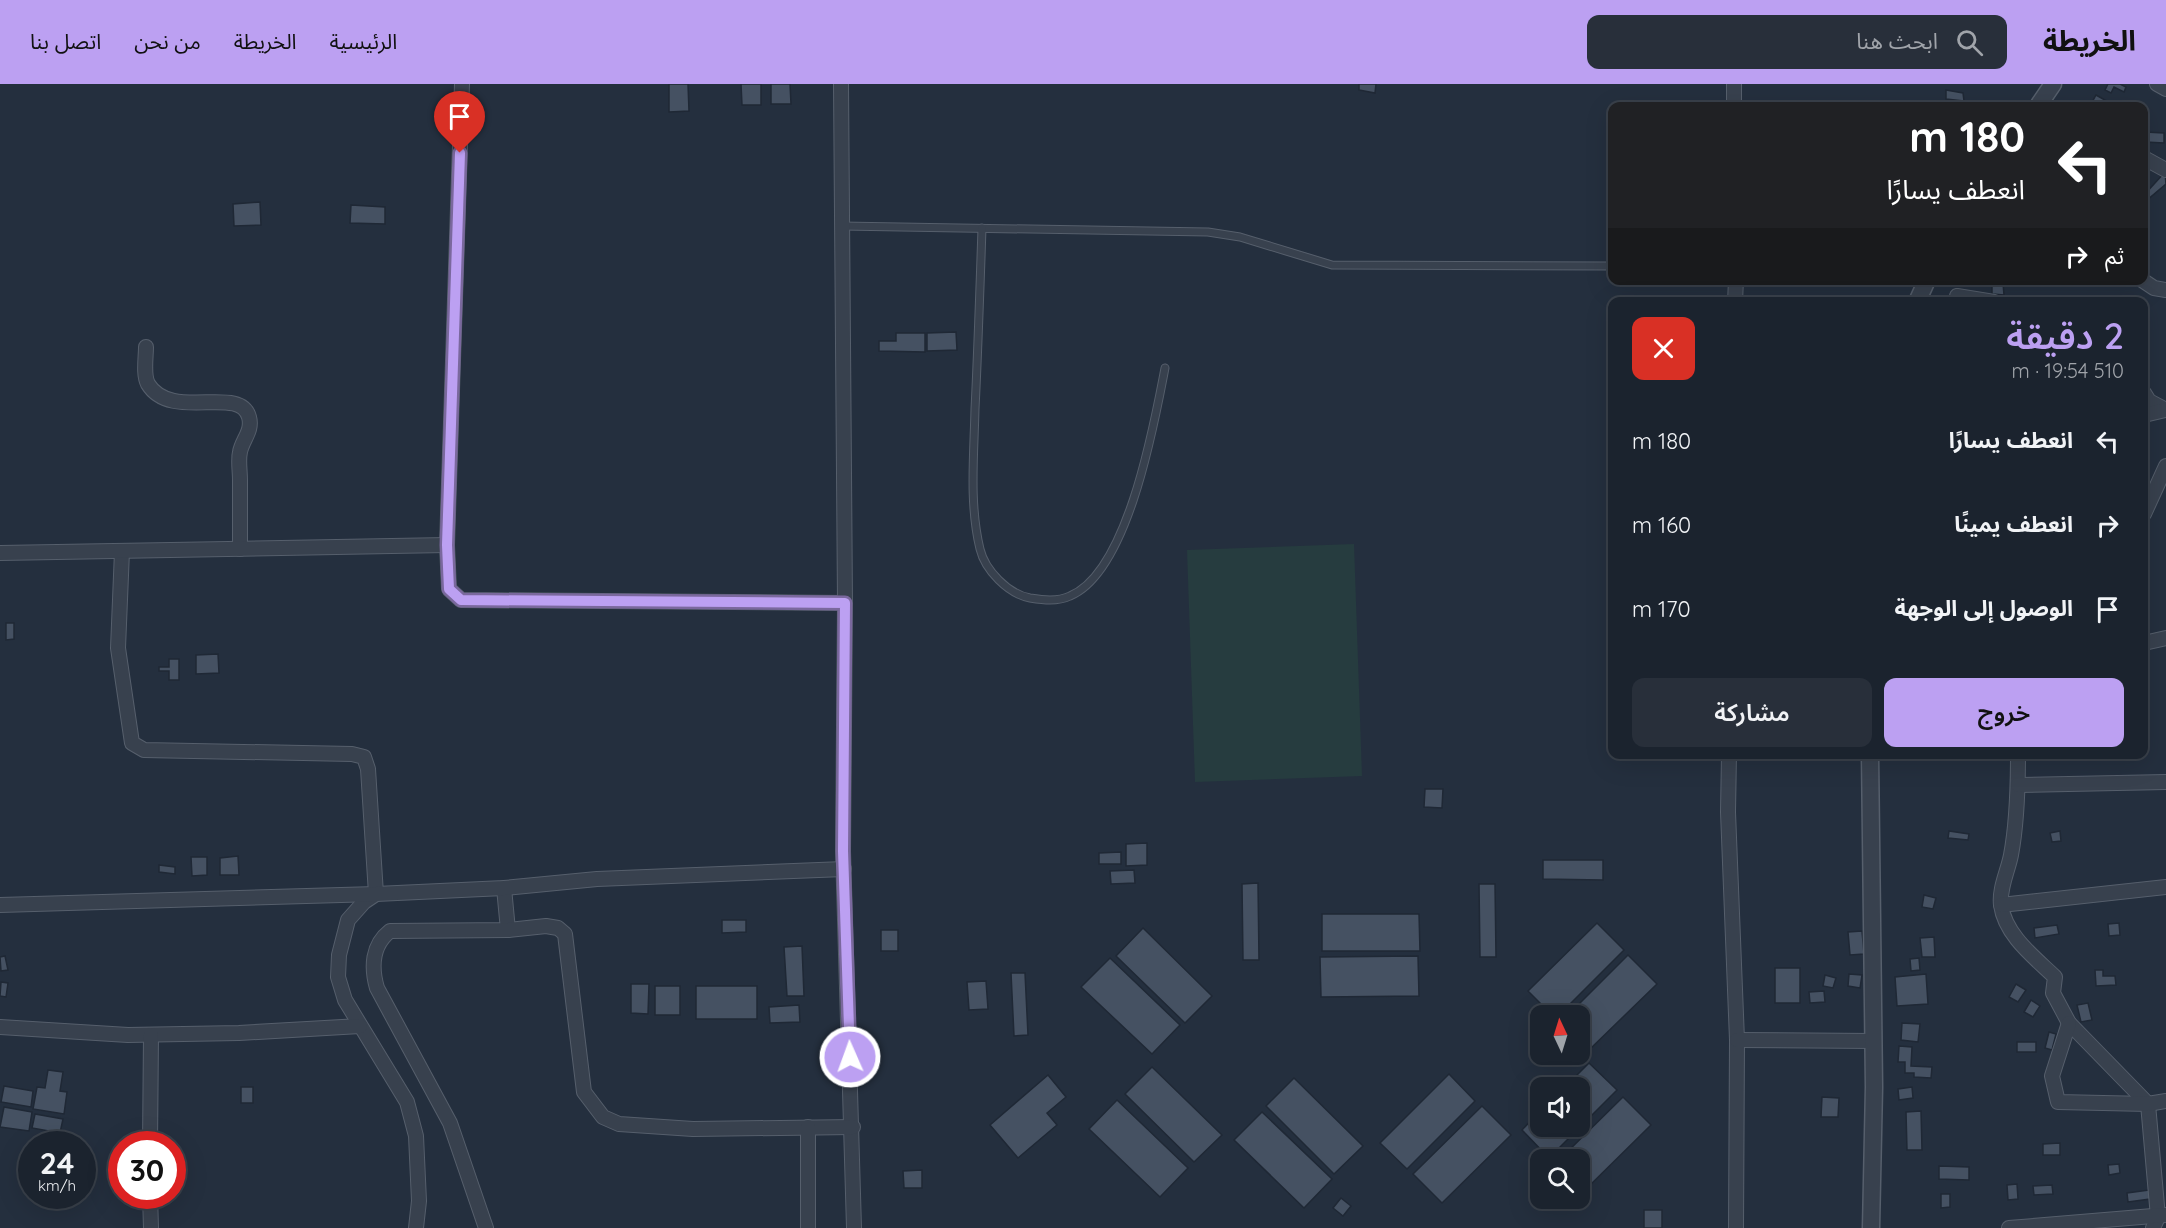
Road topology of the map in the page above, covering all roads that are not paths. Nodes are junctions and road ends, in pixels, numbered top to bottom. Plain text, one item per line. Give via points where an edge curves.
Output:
1 (462, 84) edge
2 (841, 84) edge
3 (1734, 84) edge
4 (2053, 84) edge
5 (2157, 84) edge
6 (2166, 89) edge
7 (1734, 102) edge
8 (2041, 102) edge
9 (2148, 160) edge
10 (2166, 170) edge
11 (842, 226) junction
12 (982, 228) junction
13 (1608, 266) edge
14 (2148, 282) edge
15 (2166, 290) edge
16 (146, 347) dead end
17 (1165, 368) dead end
18 (2148, 399) edge
19 (2165, 410) edge
20 (2148, 414) edge
21 (2166, 466) edge
22 (2148, 505) edge
23 (447, 545) junction
24 (240, 549) junction
25 (122, 551) junction
26 (0, 553) edge
27 (845, 603) junction
28 (2166, 638) edge
29 (2148, 642) edge
30 (1729, 759) edge
31 (1870, 759) edge
32 (2018, 759) edge
33 (2166, 782) edge
34 (2018, 785) junction
35 (2166, 787) edge
36 (843, 869) junction
37 (2166, 887) edge
38 (504, 888) junction
39 (376, 894) junction
40 (2001, 905) junction
41 (0, 906) edge
42 (508, 930) junction
43 (2069, 1023) junction
44 (360, 1026) junction
45 (0, 1027) edge
46 (151, 1035) junction
47 (1737, 1040) junction
48 (1873, 1041) junction
49 (2166, 1101) edge
50 (2148, 1104) junction
51 (808, 1127) junction
52 (853, 1127) junction
53 (150, 1131) edge
54 (150, 1209) edge
55 (2159, 1220) edge
56 (2047, 1226) edge
57 (151, 1228) edge
58 (416, 1228) edge
59 (486, 1228) edge
60 (808, 1228) edge
61 (854, 1228) edge
62 (1736, 1228) edge
63 (1871, 1228) edge
64 (2009, 1228) edge

1 - 23 street
2 - 11 street
3 - 7 street
4 - 8 street
5 - 6 street
9 - 10 street
11 - 12 lane
11 - 27 street
12 - 13 lane via 1208,232 1240,237 1332,265
12 - 17 lane via 973,489 980,551 1001,583 1026,597 1050,601 1070,596 1105,565 1147,459
14 - 15 street
16 - 24 street via 147,378 159,395 190,404 232,401 245,408 249,432 239,452
18 - 19 street
19 - 20 street
21 - 22 street
23 - 24 street
23 - 27 street via 449,589 461,600
24 - 25 street
25 - 26 street
25 - 39 street via 118,648 132,743 144,750 364,757
27 - 36 street
28 - 29 street
30 - 47 street
31 - 48 street
32 - 34 street
33 - 34 street
33 - 35 street
34 - 40 street
36 - 38 street via 597,879
36 - 52 street
37 - 40 street
38 - 39 street
38 - 42 street
39 - 41 street
39 - 44 street via 348,920 339,955 338,977 345,1000
40 - 43 street via 2024,948 2055,977 2053,993
42 - 51 street via 546,926 565,934 584,1092 603,1117 619,1124 693,1129
42 - 59 street via 390,931 377,944 374,966 377,988 450,1123
43 - 50 street
43 - 50 street via 2052,1076 2058,1102
44 - 46 street
44 - 58 street via 407,1102 416,1136
45 - 46 street
46 - 53 street
47 - 48 street
47 - 62 street
48 - 63 street
49 - 50 street
50 - 55 street
51 - 52 street
51 - 60 street
52 - 61 street
54 - 57 street
55 - 56 street
56 - 64 street

